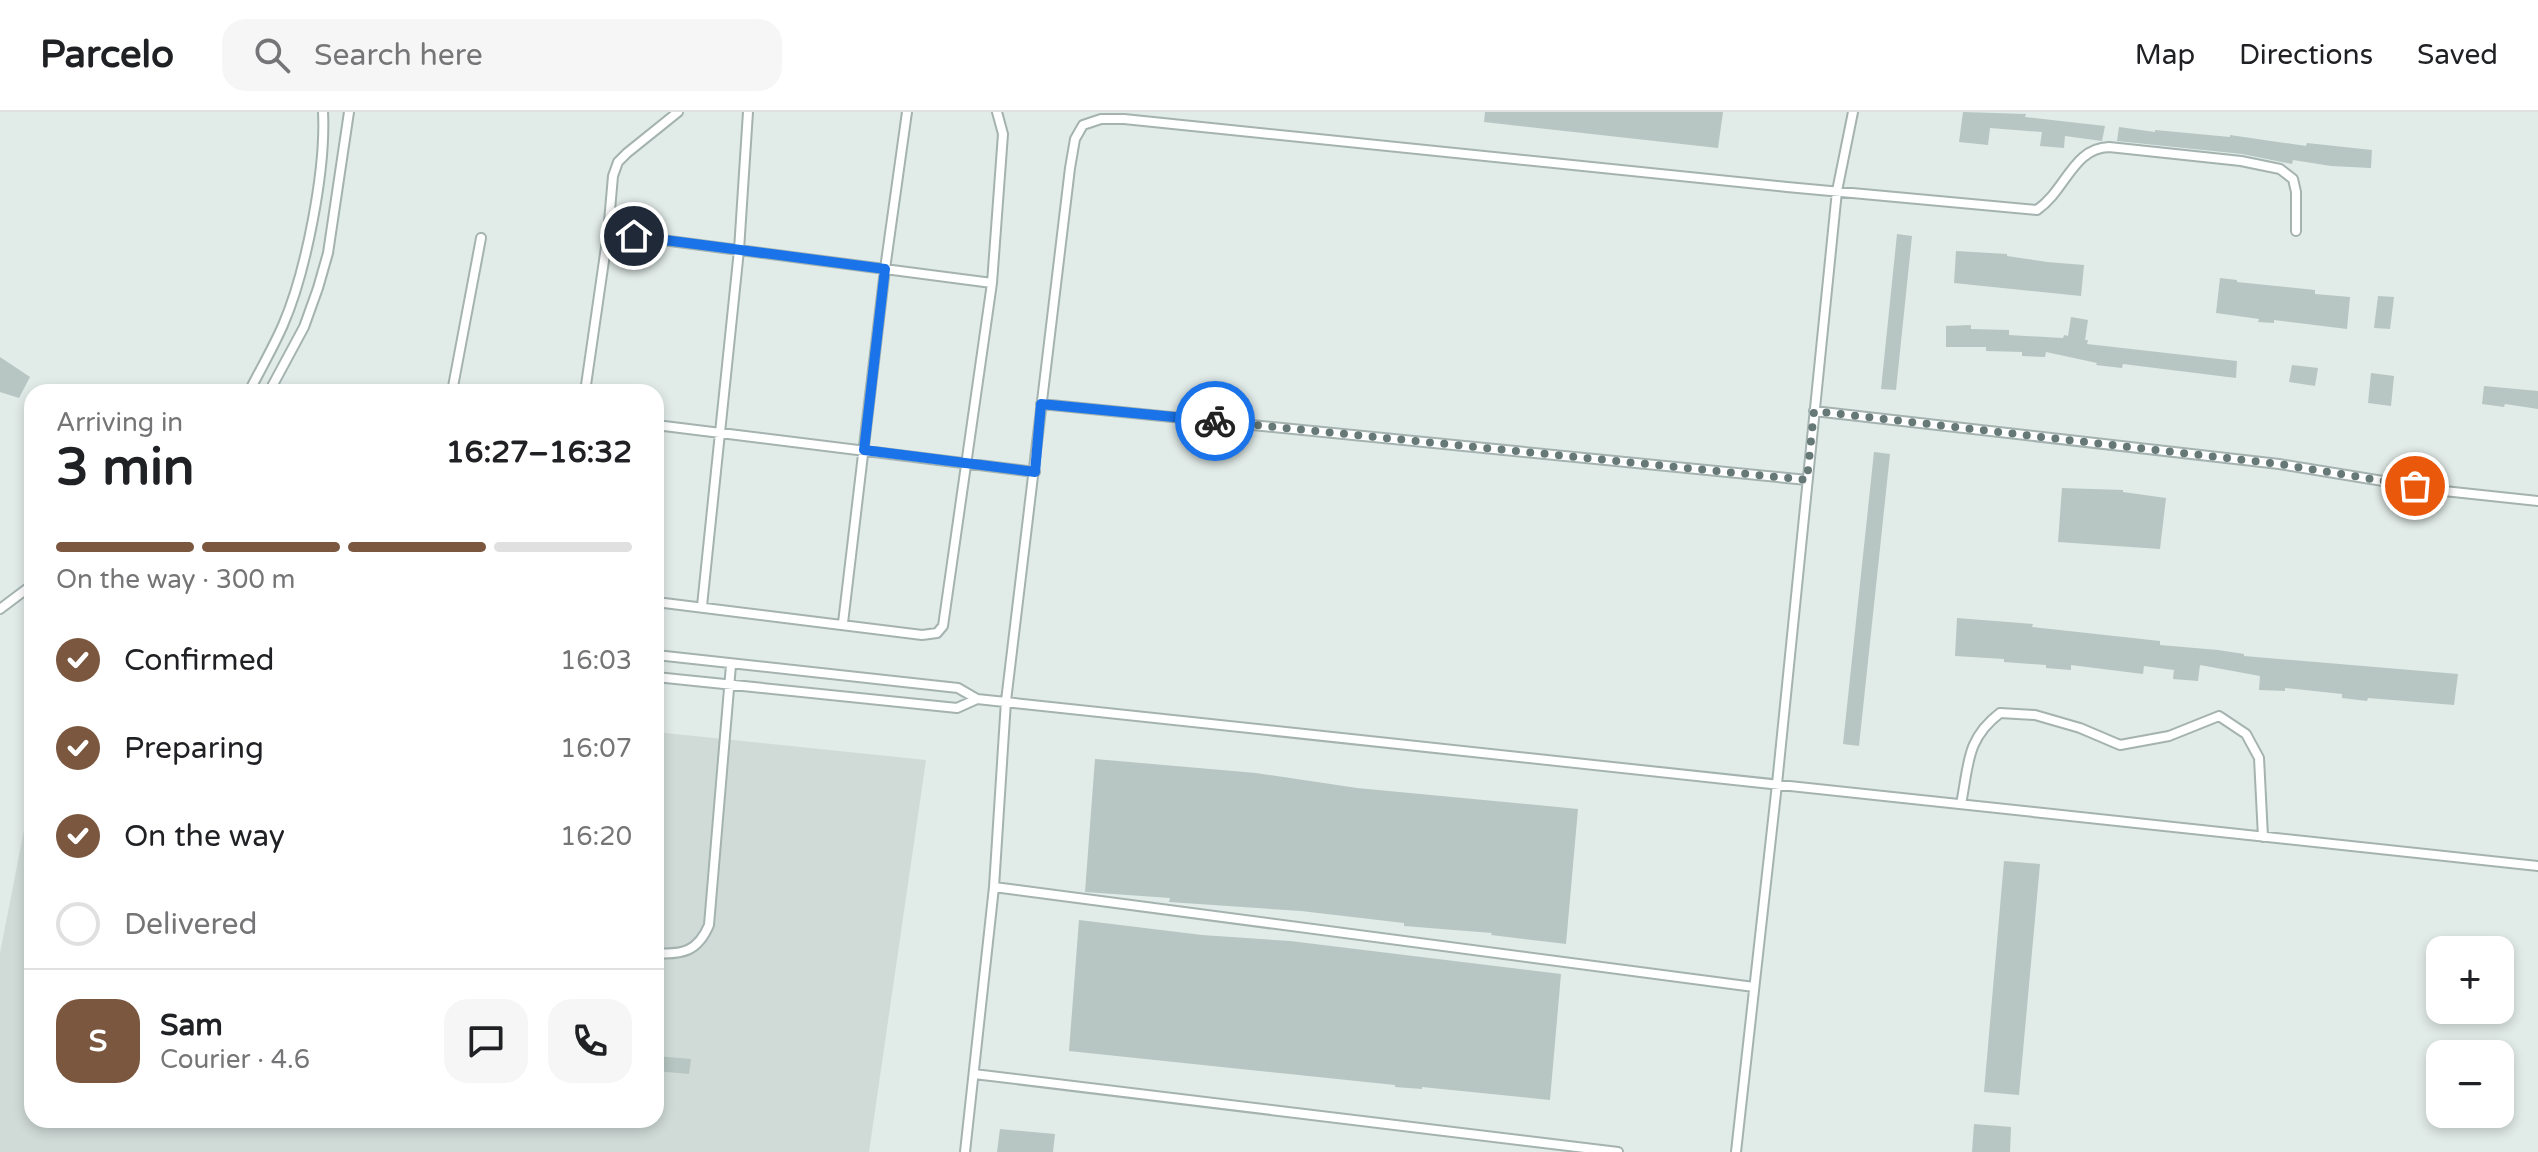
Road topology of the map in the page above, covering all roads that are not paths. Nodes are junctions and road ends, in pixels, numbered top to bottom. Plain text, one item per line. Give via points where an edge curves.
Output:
1 (323, 112) edge
2 (349, 112) edge
3 (678, 112) edge
4 (748, 112) edge
5 (907, 112) edge
6 (997, 112) edge
7 (1853, 112) edge
8 (1837, 191) junction
9 (2296, 231) dead end
10 (608, 233) junction
11 (481, 238) dead end
12 (739, 250) junction
13 (885, 269) junction
14 (992, 283) junction
15 (253, 384) edge
16 (273, 384) edge
17 (454, 384) edge
18 (586, 384) edge
19 (1041, 404) junction
20 (1814, 411) junction
21 (664, 426) edge
22 (722, 432) junction
23 (864, 450) junction
24 (968, 463) junction
25 (1035, 472) junction
26 (1807, 480) junction
27 (2538, 501) edge
28 (24, 591) edge
29 (664, 603) edge
30 (702, 606) junction
31 (0, 609) edge
32 (843, 623) junction
33 (664, 656) edge
34 (731, 665) junction
35 (664, 678) edge
36 (729, 685) junction
37 (977, 699) junction
38 (1006, 701) junction
39 (1777, 784) junction
40 (1961, 804) junction
41 (2263, 837) junction
42 (2538, 866) edge
43 (994, 887) junction
44 (664, 954) edge
45 (1754, 987) junction
46 (974, 1074) junction
47 (965, 1152) edge
48 (1618, 1152) edge
49 (1736, 1152) edge

1 - 15 lane via 308,243 283,325
2 - 16 lane via 328,253 304,327
3 - 10 lane via 618,162
4 - 12 lane
5 - 13 lane
6 - 14 lane via 1003,134
7 - 8 lane
8 - 9 lane via 2037,210 2082,158 2094,148 2109,147 2280,169 2293,179
8 - 19 lane via 1101,119 1083,125 1075,139
8 - 20 lane
10 - 12 lane
10 - 18 lane
11 - 17 lane
12 - 13 lane
12 - 22 lane
13 - 14 lane
13 - 23 lane
14 - 24 lane
19 - 25 lane
19 - 26 lane
20 - 26 lane
20 - 27 lane via 2279,464
21 - 22 lane
22 - 23 lane
22 - 30 lane
23 - 24 lane
23 - 32 lane
24 - 25 lane
24 - 32 lane via 943,626 937,633 922,635
25 - 38 lane
26 - 39 lane
28 - 31 lane
29 - 30 lane
30 - 32 lane
33 - 34 lane
34 - 36 lane
34 - 37 lane via 958,688
35 - 36 lane
36 - 37 lane via 957,708
36 - 44 lane via 709,925 692,951
37 - 38 lane
38 - 39 lane
38 - 43 lane
39 - 40 lane
39 - 45 lane
40 - 41 lane
40 - 41 lane via 1971,750 1982,727 2000,713 2035,715 2120,745 2169,736 2219,716 2246,734 2259,758
41 - 42 lane
43 - 45 lane
43 - 46 lane
45 - 49 lane
46 - 47 lane
46 - 48 lane

